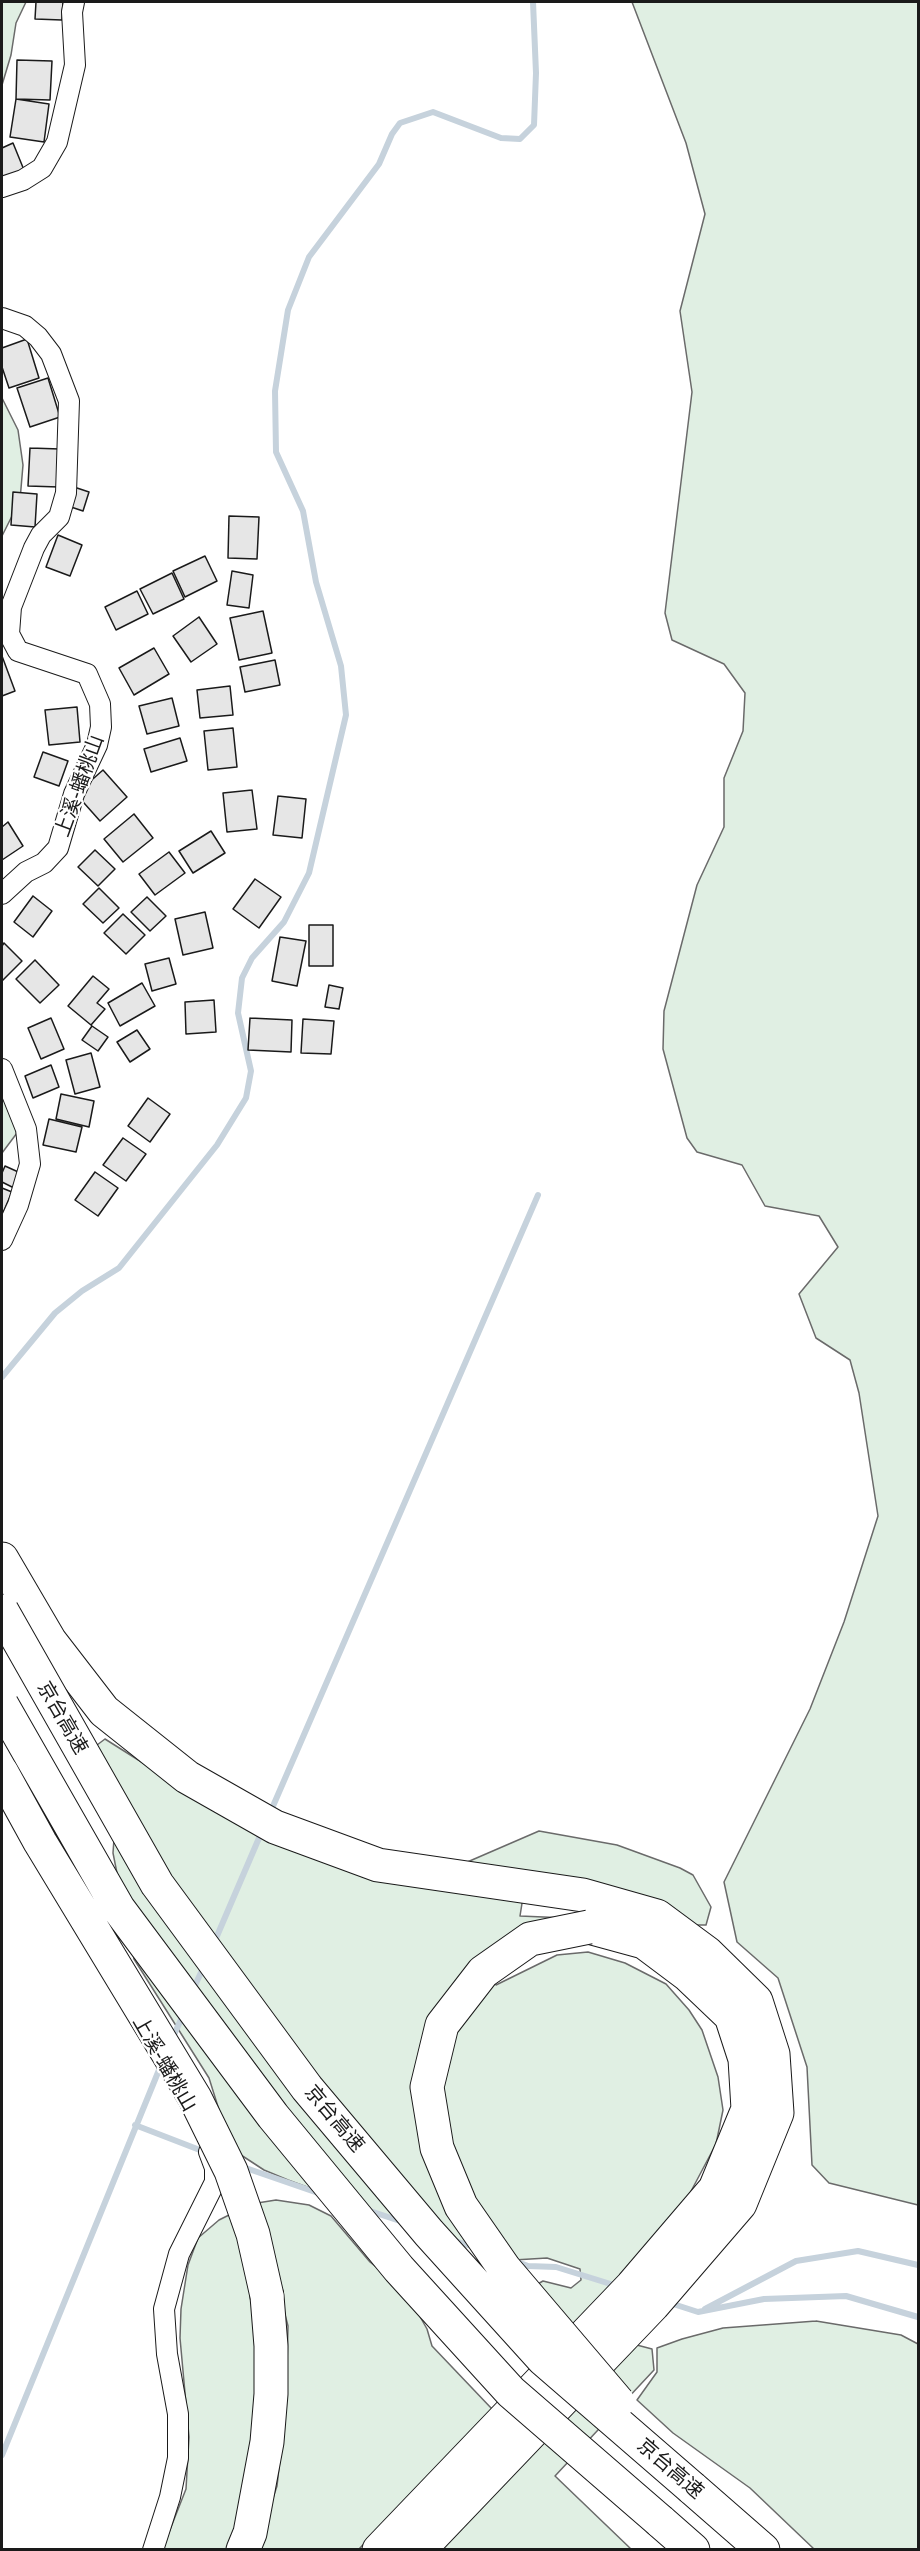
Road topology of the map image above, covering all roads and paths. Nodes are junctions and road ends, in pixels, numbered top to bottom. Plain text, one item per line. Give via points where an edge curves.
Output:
1 (74, 2) edge
2 (2, 187) edge
3 (2, 318) edge
4 (2, 894) edge
5 (2, 1069) edge
6 (2, 1240) edge
7 (2, 1558) edge
8 (2, 1611) edge
9 (2, 1705) edge
10 (2, 1773) edge
11 (692, 2488) junction
12 (153, 2550) edge
13 (243, 2550) edge
14 (379, 2550) edge
15 (419, 2550) edge
16 (693, 2550) edge
17 (763, 2550) edge

1 - 2 street via 75,65 57,142 42,168
3 - 4 street, 上溪-蟠桃山 via 25,326 38,337 51,354 69,401 66,493 59,517 34,548 11,607 9,634 18,651 87,674 100,704 101,727 97,746 74,794 58,848
5 - 6 street via 26,1129 30,1164
7 - 15 highway via 50,1641 104,1711 187,1778 275,1827 378,1865 584,1895 657,1916 707,1953 756,2001 773,2054 777,2113 740,2204 653,2305
8 - 11 highway, 京台高速, bridge via 157,1884 307,2088 429,2233 543,2359
9 - 16 highway, bridge via 118,1908 273,2116 399,2269 511,2392
10 - 12 street, 上溪-蟠桃山 via 106,1968 186,2094 215,2168 215,2182 178,2253 164,2308 167,2354 178,2414 178,2458
10 - 13 highway, bridge via 195,2098 231,2171 253,2234 267,2296 271,2394 267,2442 250,2533
11 - 14 highway, bridge via 504,2268 461,2206 437,2148 427,2087 442,2025 483,1972 530,1939 589,1927 644,1942 688,1975 731,2016 745,2059 748,2109 715,2189 632,2286
11 - 17 highway, 京台高速

